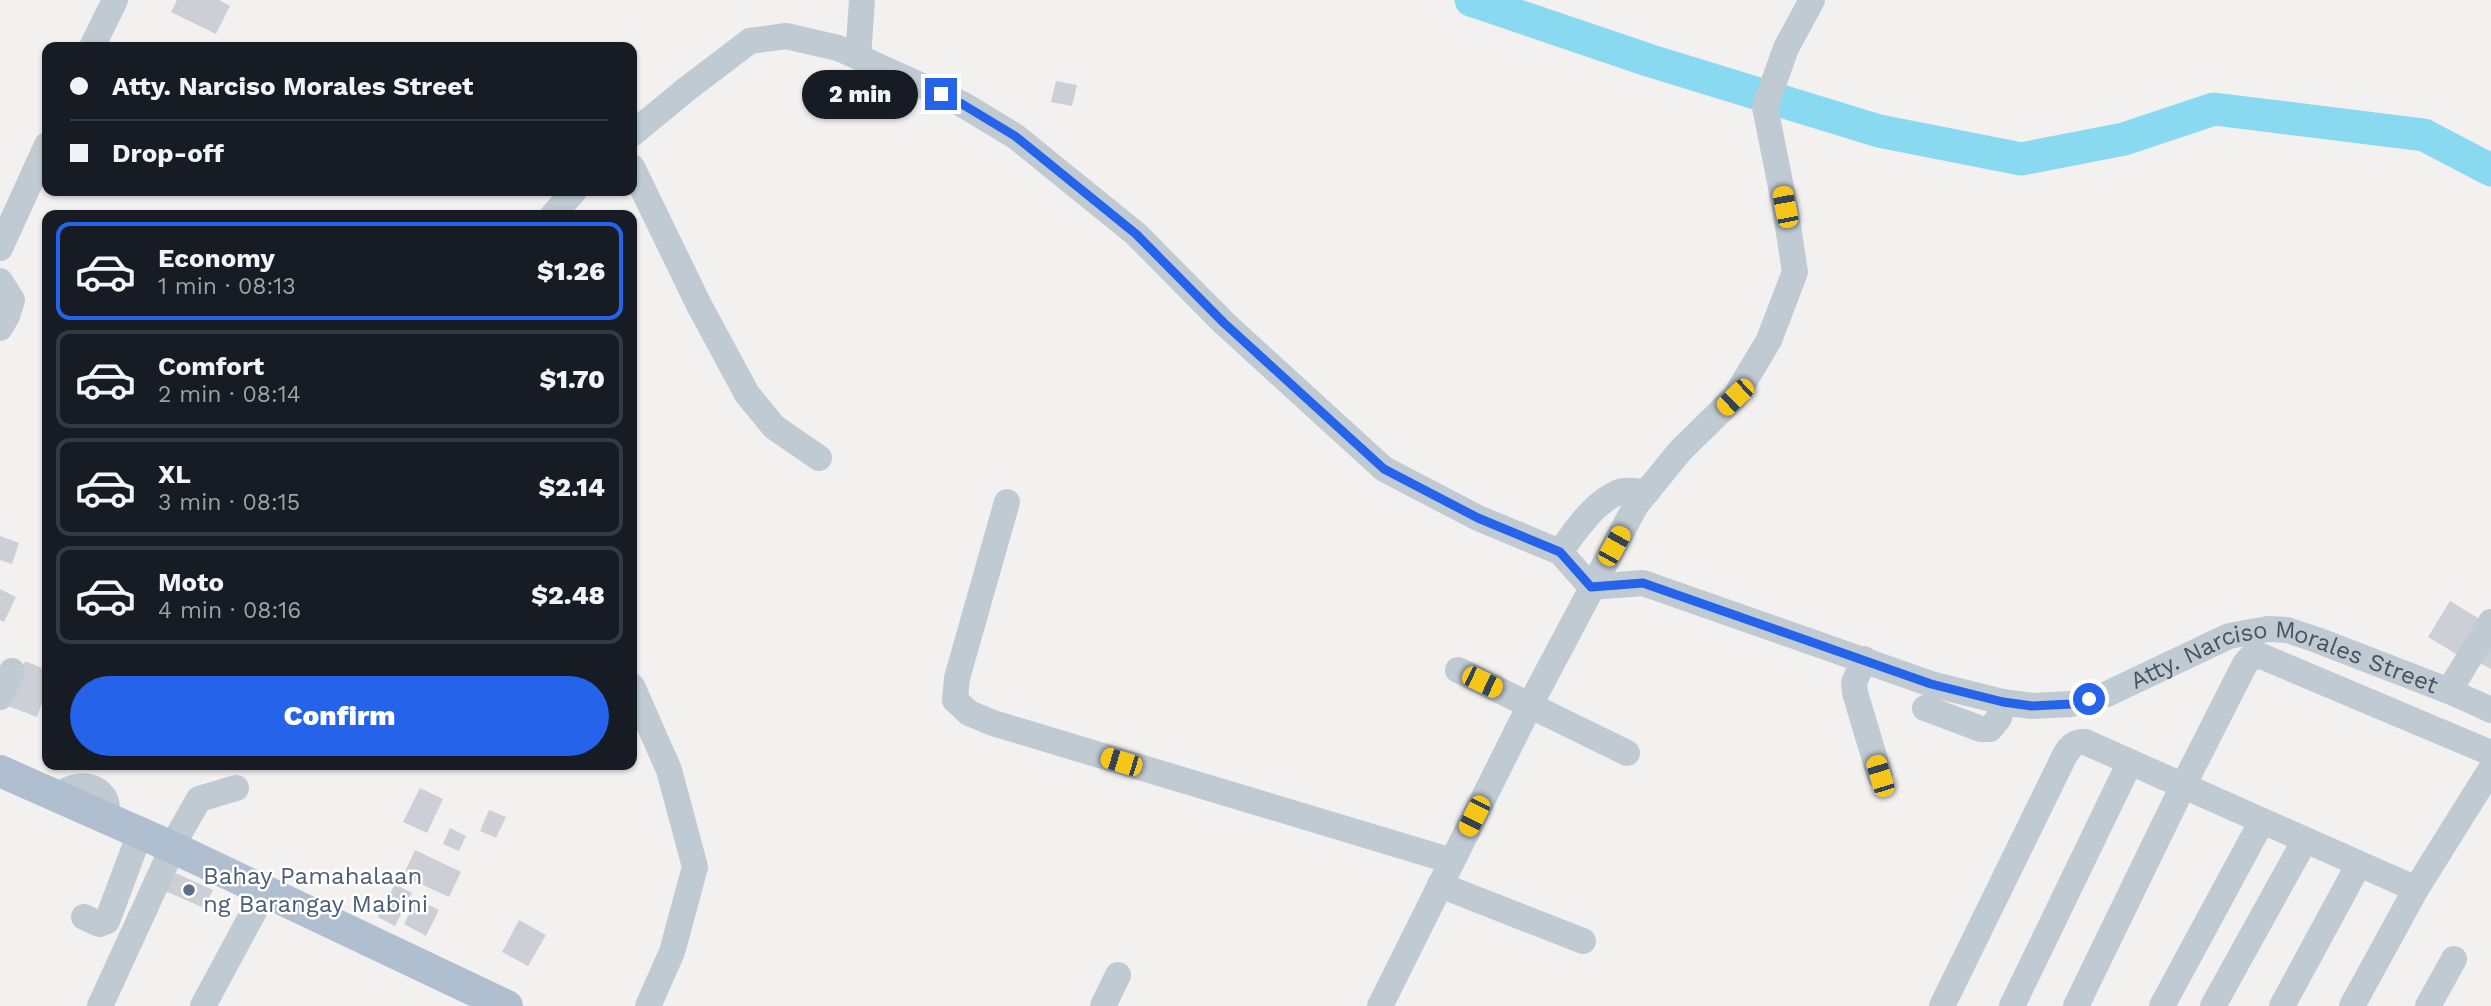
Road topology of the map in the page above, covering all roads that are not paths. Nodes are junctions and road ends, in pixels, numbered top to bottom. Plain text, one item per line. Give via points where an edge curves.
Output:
1 (115, 0) edge
2 (862, 0) edge
3 (1812, 0) edge
4 (94, 42) edge
5 (858, 57) junction
6 (637, 130) edge
7 (42, 156) edge
8 (637, 177) edge
9 (570, 196) edge
10 (557, 210) edge
11 (0, 248) edge
12 (0, 281) edge
13 (0, 328) edge
14 (819, 458) dead end
15 (1647, 492) junction
16 (1007, 502) dead end
17 (1560, 552) junction
18 (1591, 587) junction
19 (2491, 622) edge
20 (1864, 659) junction
21 (1458, 670) dead end
22 (12, 671) dead end
23 (2449, 691) junction
24 (0, 696) edge
25 (637, 697) edge
26 (2003, 702) junction
27 (1530, 705) junction
28 (1925, 708) dead end
29 (2491, 710) edge
30 (1626, 753) dead end
31 (2491, 754) edge
32 (2130, 762) junction
33 (2491, 769) edge
34 (0, 771) edge
35 (1880, 776) dead end
36 (2183, 786) junction
37 (236, 788) dead end
38 (2262, 821) junction
39 (140, 833) junction
40 (2305, 840) junction
41 (174, 848) junction
42 (1452, 861) junction
43 (2359, 864) junction
44 (1440, 885) junction
45 (2416, 889) junction
46 (265, 891) junction
47 (84, 917) dead end
48 (1583, 941) dead end
49 (2454, 959) dead end
50 (1118, 975) dead end
51 (100, 1006) edge
52 (204, 1006) edge
53 (507, 1006) edge
54 (648, 1006) edge
55 (1103, 1006) edge
56 (1380, 1006) edge
57 (1942, 1006) edge
58 (2012, 1006) edge
59 (2076, 1006) edge
60 (2162, 1006) edge
61 (2213, 1006) edge
62 (2282, 1006) edge
63 (2352, 1006) edge
64 (2428, 1006) edge

1 - 4 street
2 - 5 street
3 - 15 street via 1786,48 1765,107 1795,272 1769,340 1735,397 1680,451
5 - 6 street via 786,36 750,41
5 - 17 street via 962,104 1015,136 1136,234 1224,323 1384,469 1478,518
7 - 11 street
8 - 14 street via 747,394 774,427
9 - 10 street
12 - 13 street via 12,300
15 - 17 street via 1621,491 1602,503
15 - 18 street
16 - 42 street via 957,678 955,700 969,713
17 - 18 street
18 - 20 street, Atty. Narciso Morales Street via 1643,583
18 - 27 street
19 - 23 street
20 - 26 street, Atty. Narciso Morales Street via 1931,684
20 - 35 street via 1854,683 1855,693
21 - 27 street
22 - 24 street
23 - 26 street, Atty. Narciso Morales Street via 2317,639 2268,629 2229,636 2107,694 2071,704
23 - 29 street, Atty. Narciso Morales Street
25 - 54 street via 669,770 695,867 672,952
26 - 28 street via 1990,729
27 - 30 street
27 - 42 street
31 - 36 street via 2255,655 2245,664
32 - 36 street
32 - 57 street via 2085,741 2068,749
32 - 58 street
33 - 45 street
34 - 39 main road
36 - 38 street
36 - 59 street
37 - 41 street via 200,800
38 - 40 street
38 - 60 street
39 - 41 main road
39 - 47 street via 107,921 99,924
40 - 43 street
40 - 61 street
41 - 46 main road
41 - 51 street
42 - 44 street
43 - 45 street
43 - 62 street
44 - 48 street
44 - 56 street
45 - 63 street
46 - 52 street
46 - 53 main road
49 - 64 street
50 - 55 street

